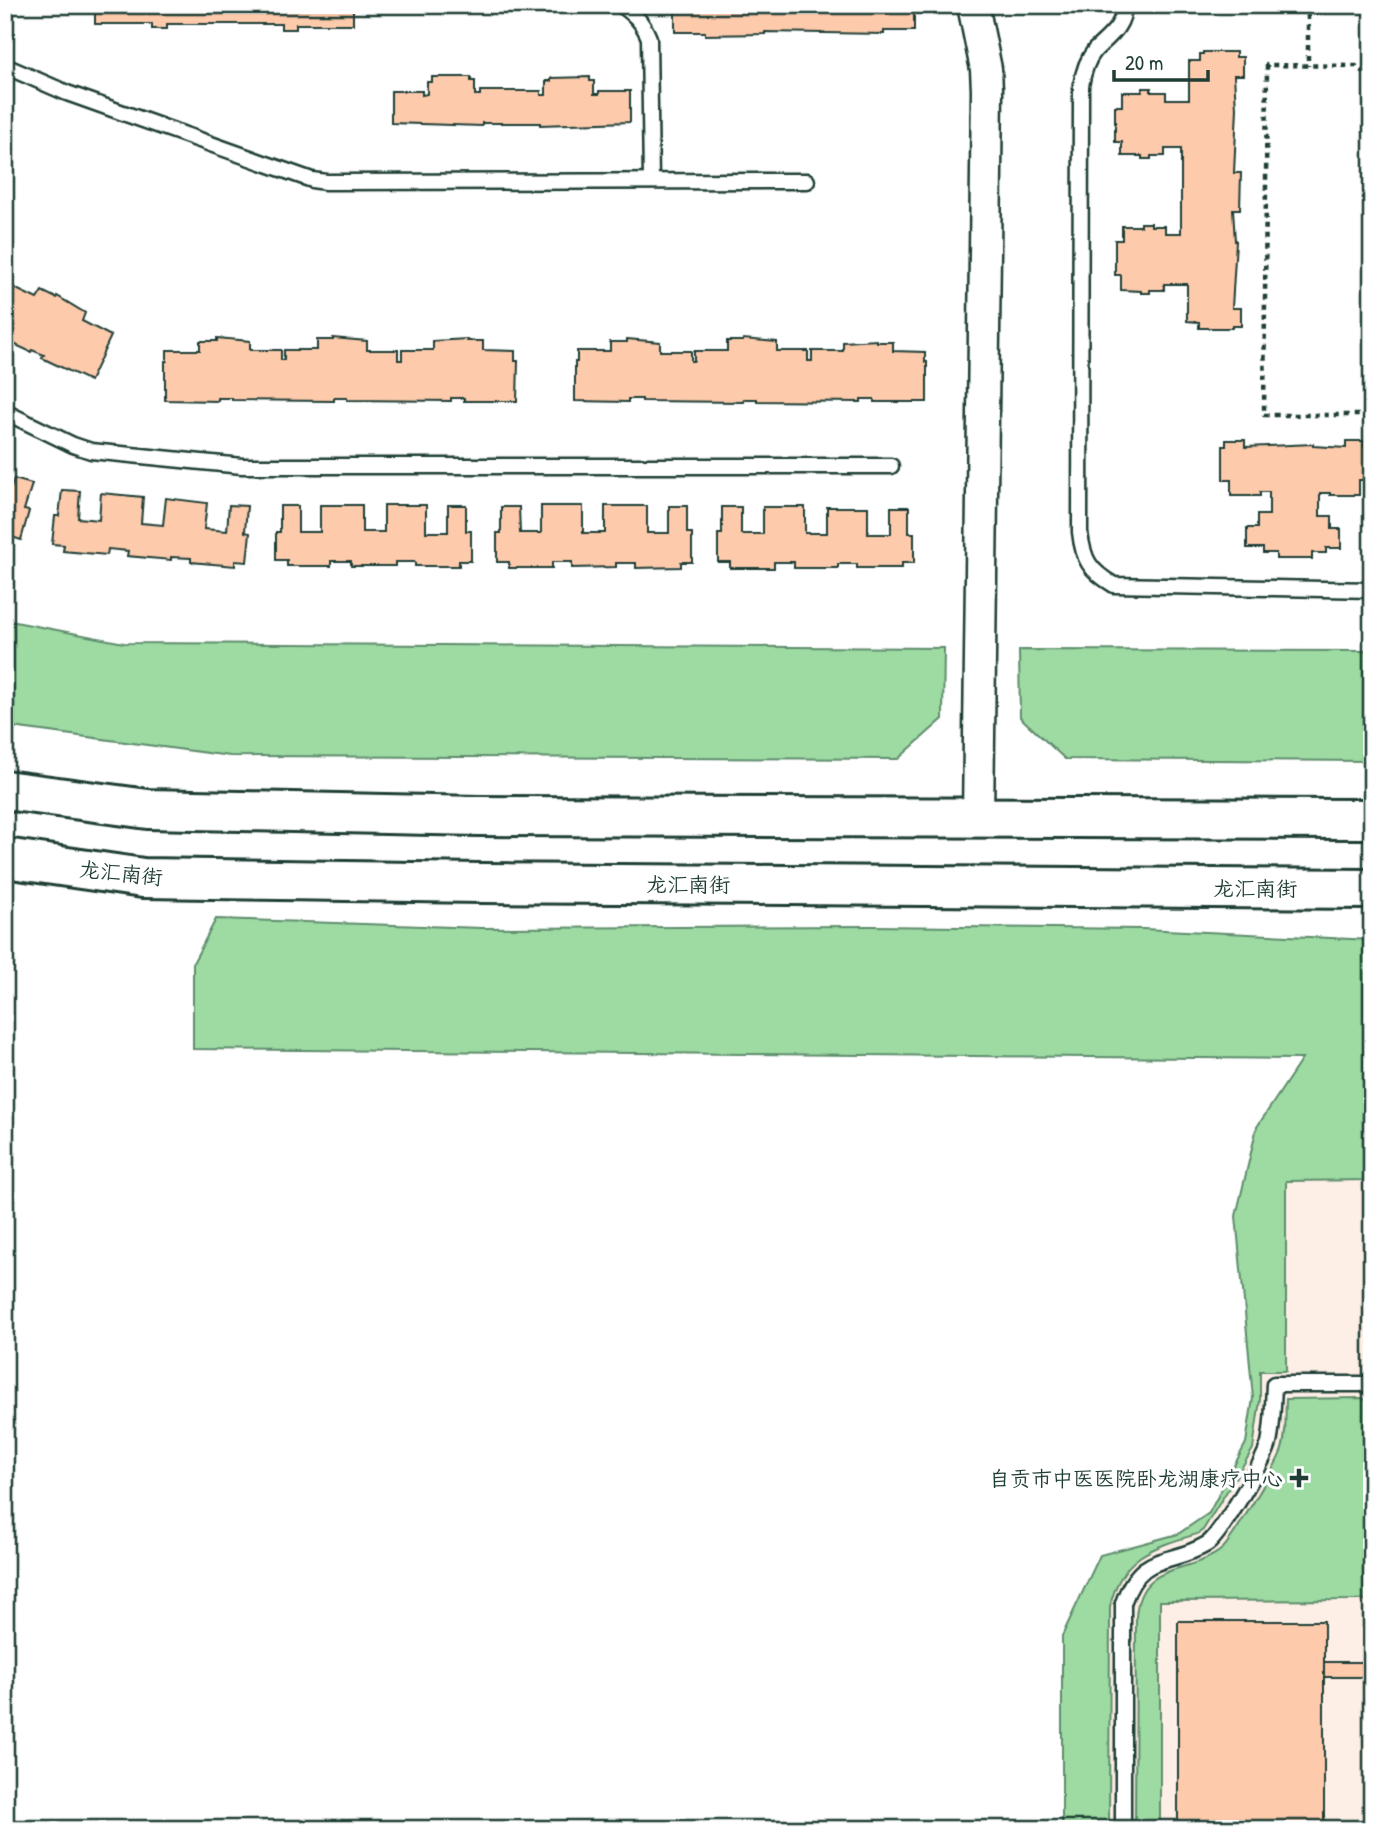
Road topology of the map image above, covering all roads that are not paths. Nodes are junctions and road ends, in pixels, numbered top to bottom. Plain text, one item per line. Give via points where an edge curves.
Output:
1 (621, 5) edge
2 (973, 5) edge
3 (1124, 5) edge
4 (5, 66) edge
5 (651, 181) junction
6 (807, 181) dead end
7 (5, 412) edge
8 (891, 466) dead end
9 (1372, 590) edge
10 (5, 790) edge
11 (978, 818) junction
12 (1372, 819) edge
13 (5, 858) edge
14 (1372, 889) edge
15 (1372, 1384) edge
16 (1123, 1829) edge

1 - 5 lane via 634,13 649,38
2 - 11 street via 986,69
3 - 9 lane via 1114,34 1094,51 1084,68 1081,86 1082,551 1089,566 1114,585
4 - 5 lane via 67,93 312,180
5 - 6 lane
7 - 8 lane via 91,451 242,466
10 - 11 main road via 148,809
11 - 12 main road
13 - 14 main road, 龙汇南街 via 143,878
15 - 16 lane via 1274,1384 1266,1451 1217,1535 1201,1546 1159,1560 1133,1580 1123,1603

